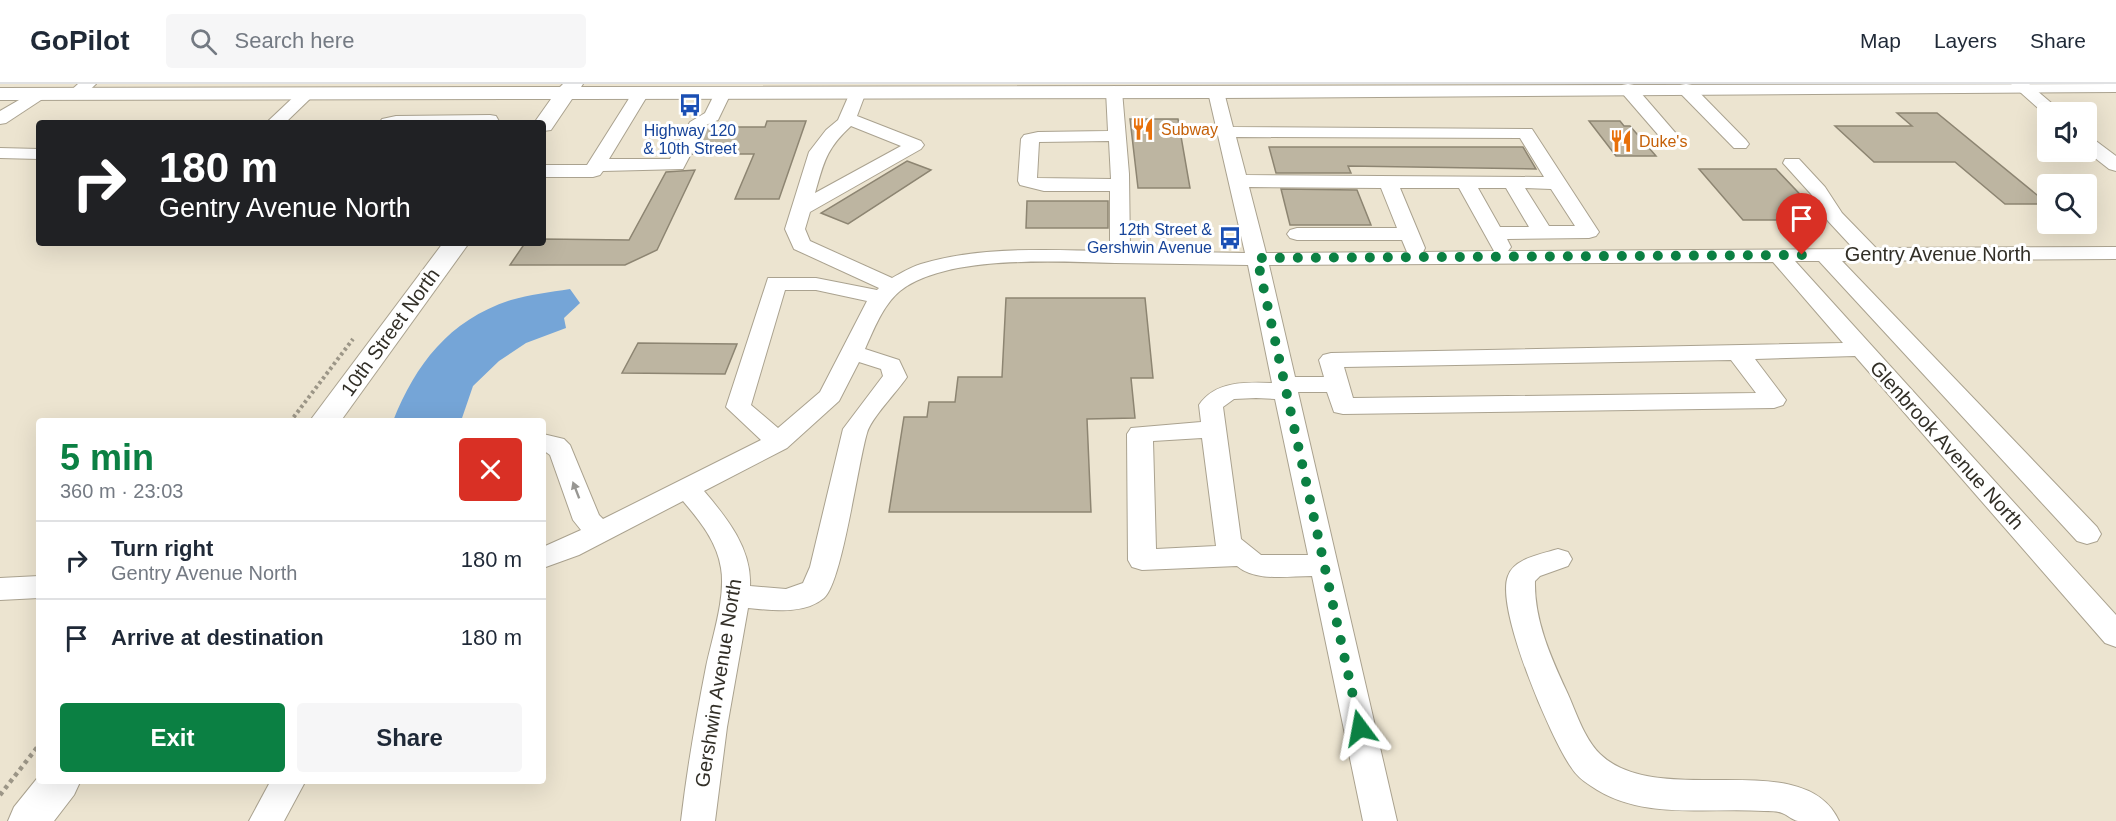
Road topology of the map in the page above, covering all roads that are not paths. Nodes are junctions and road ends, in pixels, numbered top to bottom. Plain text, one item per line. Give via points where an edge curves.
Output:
1 (2021, 85) edge
2 (1777, 86) edge
3 (1838, 86) edge
4 (2116, 86) edge
5 (1370, 87) edge
6 (1402, 87) edge
7 (1537, 87) edge
8 (745, 88) edge
9 (1315, 88) edge
10 (81, 89) edge
11 (376, 89) edge
12 (570, 89) edge
13 (862, 89) edge
14 (1628, 89) junction
15 (1686, 89) junction
16 (632, 90) edge
17 (1114, 91) junction
18 (1216, 92) junction
19 (723, 93) junction
20 (0, 94) edge
21 (38, 94) junction
22 (308, 94) junction
23 (460, 94) junction
24 (2041, 102) edge
25 (0, 119) edge
26 (848, 119) junction
27 (278, 120) edge
28 (438, 120) joint
29 (490, 120) edge
30 (546, 121) edge
31 (1226, 132) junction
32 (1117, 136) junction
33 (1673, 141) dead end
34 (1740, 144) dead end
35 (2097, 150) edge
36 (0, 153) edge
37 (36, 154) edge
38 (1792, 163) dead end
39 (597, 165) junction
40 (2116, 165) edge
41 (546, 171) edge
42 (1238, 181) junction
43 (1388, 182) junction
44 (1465, 182) junction
45 (1512, 182) junction
46 (1557, 183) junction
47 (1119, 185) junction
48 (799, 210) junction
49 (1542, 232) junction
50 (1493, 233) junction
51 (1297, 234) dead end
52 (1409, 234) junction
53 (454, 246) edge
54 (2116, 253) edge
55 (1778, 255) junction
56 (1825, 255) junction
57 (1871, 255) junction
58 (1120, 257) junction
59 (1506, 257) junction
60 (1257, 258) junction
61 (1419, 258) junction
62 (888, 292) junction
63 (1861, 349) junction
64 (852, 352) junction
65 (1738, 353) junction
66 (1337, 384) junction
67 (1285, 388) junction
68 (327, 418) edge
69 (1214, 429) junction
70 (778, 442) junction
71 (546, 443) edge
72 (687, 488) junction
73 (600, 532) junction
74 (2088, 534) dead end
75 (1242, 555) junction
76 (546, 557) edge
77 (1558, 559) dead end
78 (1324, 566) junction
79 (36, 587) edge
80 (0, 589) edge
81 (734, 596) junction
82 (2116, 635) edge
83 (57, 784) edge
84 (287, 784) edge
85 (30, 821) edge
86 (266, 821) edge
87 (698, 821) edge
88 (1380, 821) edge
89 (1822, 821) edge

1 - 3 main road
1 - 4 main road
1 - 24 street
2 - 3 main road
2 - 15 main road
5 - 6 main road
5 - 9 main road
6 - 7 main road
7 - 14 main road
8 - 13 main road
8 - 19 main road
9 - 18 main road
10 - 21 main road
10 - 22 main road
11 - 22 main road
11 - 23 main road
12 - 16 main road
12 - 23 main road
12 - 30 main road
13 - 17 main road
13 - 26 street
14 - 15 main road
14 - 33 street
15 - 34 street
16 - 19 main road
16 - 39 street
17 - 18 main road
17 - 32 street
18 - 31 street
19 - 39 street via 712,116 699,122 676,165
20 - 21 main road
21 - 25 street
22 - 27 street
23 - 28 street
26 - 48 street via 818,152
26 - 48 street via 915,145
28 - 29 street
31 - 42 street
31 - 46 street via 1526,133
32 - 47 street
32 - 47 street via 1030,139 1027,181 1039,185
35 - 40 street
36 - 37 street
38 - 57 street
39 - 41 street via 593,171
42 - 43 street
42 - 60 street
43 - 44 street
43 - 52 street
44 - 45 street
44 - 50 street
45 - 46 street
45 - 49 street
46 - 49 street via 1589,232
47 - 58 street
48 - 62 street via 795,229 801,245
49 - 50 street
50 - 59 street
51 - 52 street
52 - 61 street
53 - 68 main road, 10th Street North
54 - 57 street, Gentry Avenue North
55 - 56 street, Gentry Avenue North
55 - 59 street, Gentry Avenue North
55 - 63 street, Glenbrook Avenue North
56 - 57 street, Gentry Avenue North
56 - 74 street
58 - 60 street
58 - 62 street via 970,260 926,269
59 - 61 street, Gentry Avenue North
60 - 61 street, Gentry Avenue North
60 - 67 street
62 - 64 street via 874,307
62 - 70 street via 776,283 738,407
63 - 65 street
63 - 82 street, Glenbrook Avenue North
64 - 70 street via 830,396
64 - 81 street via 891,365 895,377 855,429 824,567 815,590 786,600
65 - 66 street via 1331,360
65 - 66 street via 1774,399 1343,406
66 - 67 street
67 - 69 street via 1228,392 1217,397 1211,405
67 - 78 street
69 - 75 street via 1228,543
69 - 75 street via 1140,434 1142,560
70 - 72 street
73 -> 71 street via 587,520 561,451
72 - 73 street
72 - 81 street, Gershwin Avenue North via 729,546 736,571
73 - 76 street
75 - 78 street via 1255,565
77 - 89 street via 1530,569 1521,577 1519,592 1543,672 1588,764 1610,779 1638,790 1672,795 1785,798
78 - 88 street
79 - 80 street
81 - 87 street, Gershwin Avenue North via 706,749
83 - 85 main road
84 - 86 street

